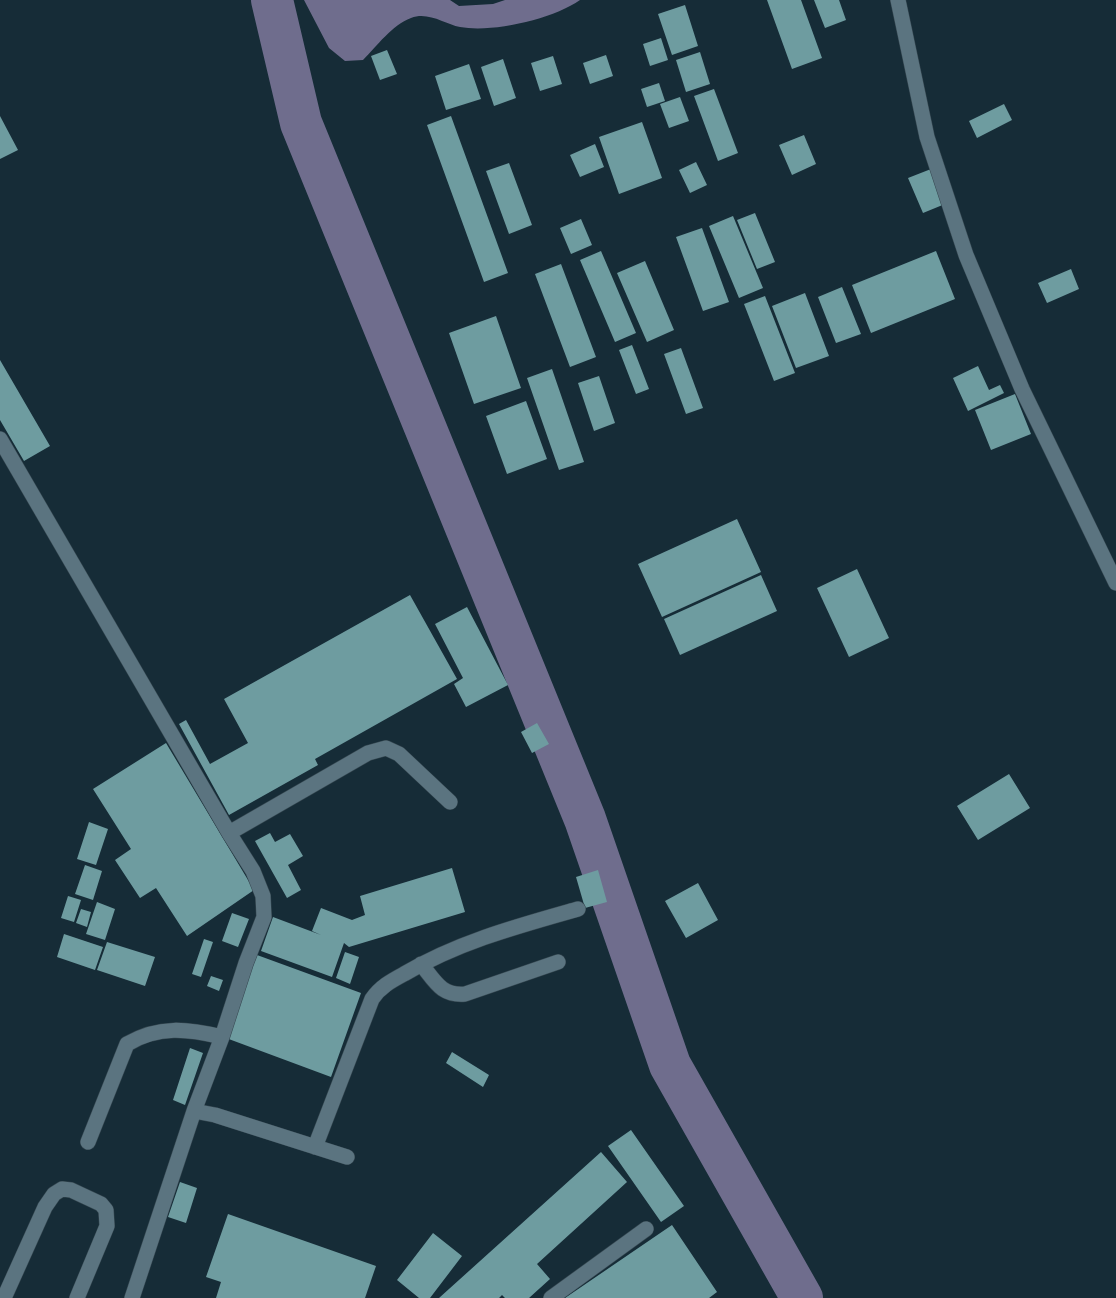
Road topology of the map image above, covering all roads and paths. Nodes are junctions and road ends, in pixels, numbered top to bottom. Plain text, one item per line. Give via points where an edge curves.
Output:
1 (898, 0) edge
2 (0, 439) edge
3 (1114, 573) edge
4 (450, 802) dead end
5 (229, 833) junction
6 (578, 909) dead end
7 (558, 962) dead end
8 (421, 964) junction
9 (222, 1037) junction
10 (194, 1111) junction
11 (88, 1142) dead end
12 (315, 1147) junction
13 (347, 1157) dead end
14 (646, 1229) dead end
15 (4, 1298) edge
16 (77, 1298) edge
17 (132, 1298) edge
18 (551, 1298) edge

1 - 3 street via 927,137 966,255 1022,389
2 - 5 street
4 - 5 street via 399,754 386,748 368,753
5 - 9 street via 253,871 263,896 264,917
6 - 8 street via 494,933
7 - 8 street via 452,995
8 - 12 street via 378,989 372,999
9 - 10 street
9 - 11 street via 189,1030 164,1031 140,1036 127,1044
10 - 12 street
10 - 17 street
12 - 13 street
14 - 18 street
15 - 16 street via 45,1207 62,1189 101,1203 106,1210 107,1226

